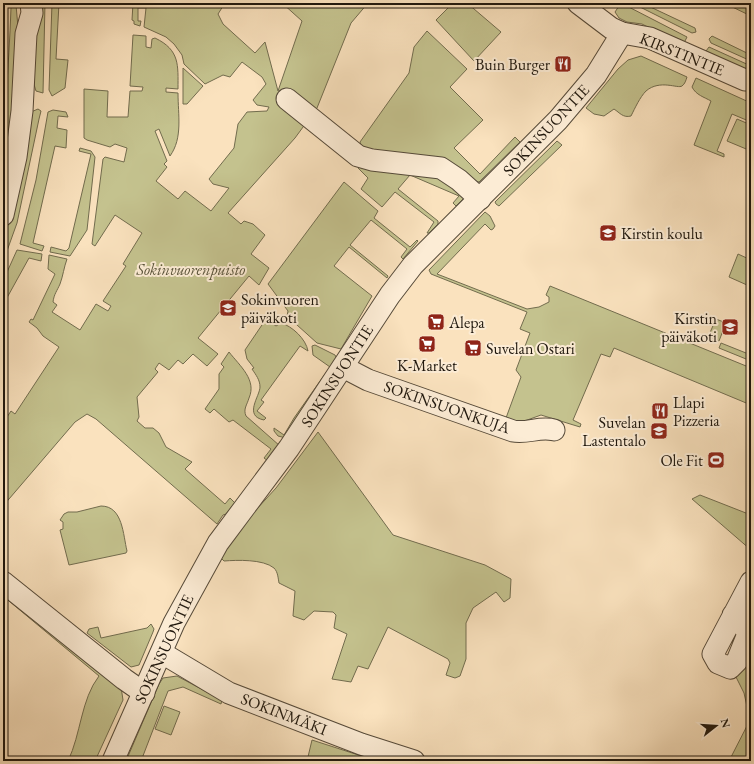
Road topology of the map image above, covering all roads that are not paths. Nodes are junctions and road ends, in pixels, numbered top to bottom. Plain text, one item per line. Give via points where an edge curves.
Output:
1 (18, 3) edge
2 (32, 3) edge
3 (578, 3) edge
4 (622, 33) junction
5 (26, 34) junction
6 (749, 82) edge
7 (287, 99) dead end
8 (480, 199) junction
9 (3, 215) edge
10 (343, 367) junction
11 (554, 430) dead end
12 (3, 582) edge
13 (751, 582) edge
14 (733, 615) dead end
15 (162, 653) junction
16 (144, 693) junction
17 (113, 761) edge
18 (414, 761) edge

1 - 5 street
2 - 5 street
3 - 4 street, KIRSTINTIE via 611,28
4 - 6 street, KIRSTINTIE via 650,38
4 - 8 street, SOKINSUONTIE via 596,75 562,115
5 - 9 street via 22,111 16,156
7 - 8 street via 358,156 440,168 459,180
8 - 10 street, SOKINSUONTIE via 407,272
10 - 11 street, SOKINSUONKUJA via 368,380 513,431 521,433 548,428
10 - 15 street, SOKINSUONTIE via 289,448 218,543 194,585
12 - 16 street
13 - 14 street
15 - 16 street, SOKINSUONTIE
15 - 18 street, SOKINMÄKI via 229,693 361,744
16 - 17 street, SOKINSUONTIE

